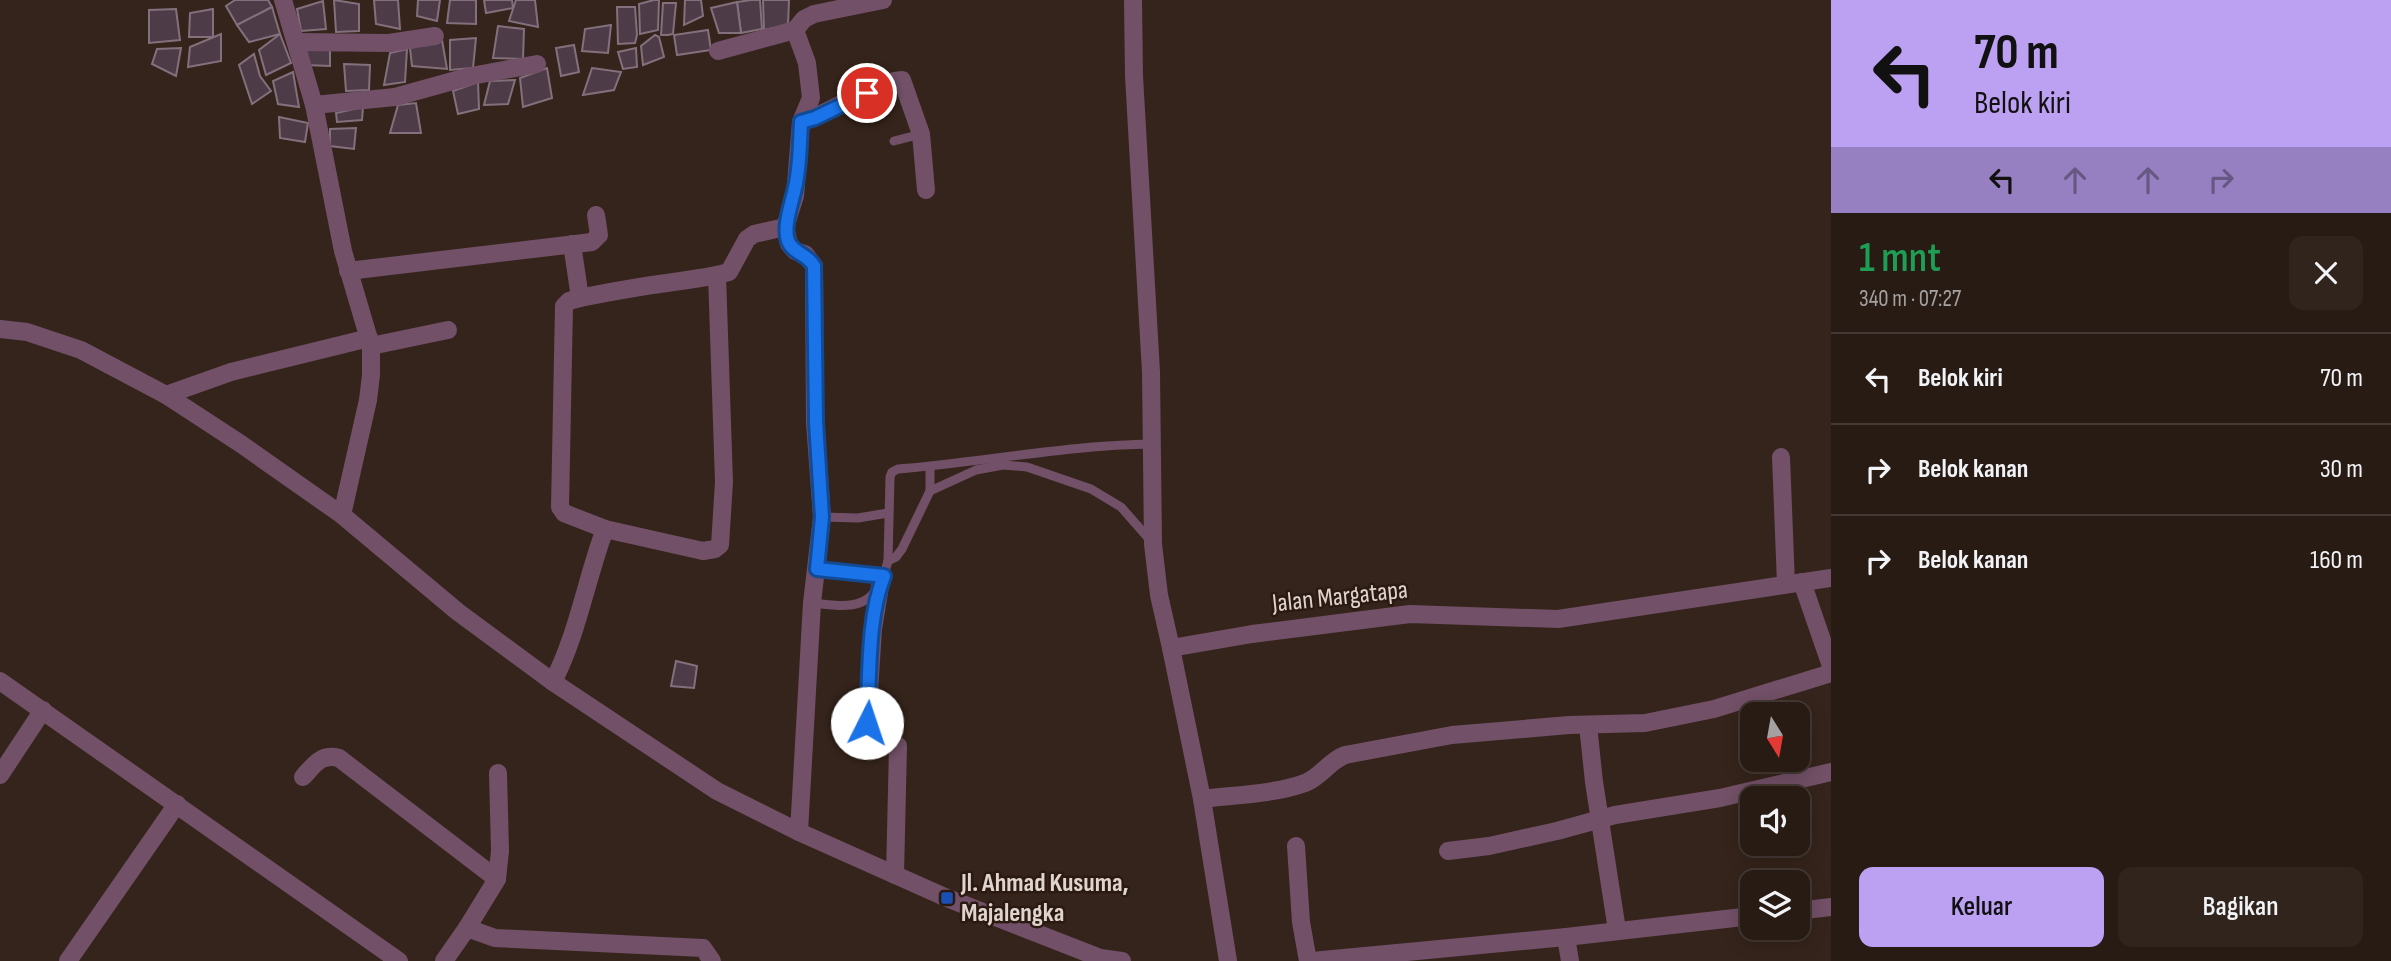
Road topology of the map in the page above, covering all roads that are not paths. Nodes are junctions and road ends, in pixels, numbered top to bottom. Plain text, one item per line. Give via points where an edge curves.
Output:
1 (283, 0) edge
2 (883, 0) edge
3 (1133, 0) edge
4 (795, 30) junction
5 (435, 36) dead end
6 (296, 42) junction
7 (718, 51) dead end
8 (537, 64) dead end
9 (314, 105) junction
10 (801, 122) junction
11 (921, 134) junction
12 (894, 141) dead end
13 (926, 190) dead end
14 (596, 215) dead end
15 (785, 227) junction
16 (572, 244) junction
17 (348, 271) junction
18 (717, 275) junction
19 (580, 298) junction
20 (0, 328) edge
21 (448, 330) dead end
22 (370, 342) junction
23 (166, 395) junction
24 (1153, 444) junction
25 (1781, 457) dead end
26 (930, 467) junction
27 (930, 491) junction
28 (888, 513) junction
29 (342, 515) junction
30 (822, 517) junction
31 (605, 530) junction
32 (1153, 544) junction
33 (888, 561) junction
34 (817, 569) junction
35 (1831, 578) edge
36 (882, 581) junction
37 (1794, 583) junction
38 (811, 603) junction
39 (1171, 649) junction
40 (1831, 666) edge
41 (1831, 673) edge
42 (0, 681) edge
43 (553, 681) junction
44 (43, 710) junction
45 (1588, 725) junction
46 (1831, 772) edge
47 (498, 773) dead end
48 (0, 775) edge
49 (303, 777) dead end
50 (1202, 799) junction
51 (177, 804) junction
52 (1600, 819) junction
53 (799, 832) junction
54 (1296, 846) dead end
55 (1448, 851) dead end
56 (895, 875) junction
57 (497, 879) junction
58 (1831, 907) edge
59 (1810, 909) edge
60 (1740, 917) edge
61 (467, 928) junction
62 (1617, 930) junction
63 (1566, 937) junction
64 (1100, 960) edge
65 (68, 961) edge
66 (399, 961) edge
67 (444, 961) edge
68 (712, 961) edge
69 (1122, 961) edge
70 (1228, 961) edge
71 (1310, 961) edge
72 (1570, 961) edge

1 - 6 street
2 - 4 street via 814,14
3 - 24 street
4 - 7 street
4 - 10 street via 807,63 811,98
5 - 6 street via 389,43
6 - 9 street
8 - 9 street via 395,97
9 - 17 street
10 - 11 street via 899,79
10 - 15 street via 800,160
11 - 12 lane
11 - 13 street
14 - 16 street via 597,239
15 - 18 street via 754,234 734,267
15 - 30 street via 789,244 814,266 815,408
16 - 17 street
16 - 19 street
17 - 22 street
18 - 19 street
18 - 31 street via 724,481 720,545 703,551
19 - 31 street via 569,301 563,310 560,507 564,513
20 - 23 street via 80,350
21 - 22 street
22 - 23 street via 231,372
22 - 29 street via 368,400
23 - 29 street
24 - 26 lane via 1052,450
24 - 32 street
25 - 37 street
26 - 27 lane
26 - 28 lane via 892,472
27 - 32 lane via 976,470 1027,467 1091,489 1121,507
27 - 33 lane via 902,549
28 - 30 lane
28 - 33 lane
29 - 43 street via 458,611
30 - 34 street
31 - 43 street via 579,618
32 - 39 street
33 - 36 lane
34 - 36 lane
34 - 38 street
35 - 37 street, Jalan Margatapa
36 - 38 lane via 862,603 849,607
36 - 56 street via 873,629 867,723 872,738 898,746
37 - 39 street, Jalan Margatapa via 1558,619 1410,614
37 - 40 street
38 - 53 street
39 - 50 street
41 - 45 street via 1714,709 1645,723
42 - 44 street
43 - 53 street via 717,790
44 - 48 street
44 - 51 street
45 - 50 street via 1452,734 1345,755 1305,783
45 - 52 street
46 - 52 street
47 - 57 street
49 - 57 street via 320,759 339,758
50 - 70 street
51 - 65 street
51 - 66 street
52 - 55 street via 1489,846
52 - 62 street
53 - 56 street
54 - 71 street via 1301,922
56 - 64 street
57 - 61 street
58 - 59 street
60 - 62 street
61 - 67 street
61 - 68 street via 495,938 703,948
62 - 63 street
63 - 71 street
63 - 72 street
64 - 69 street

